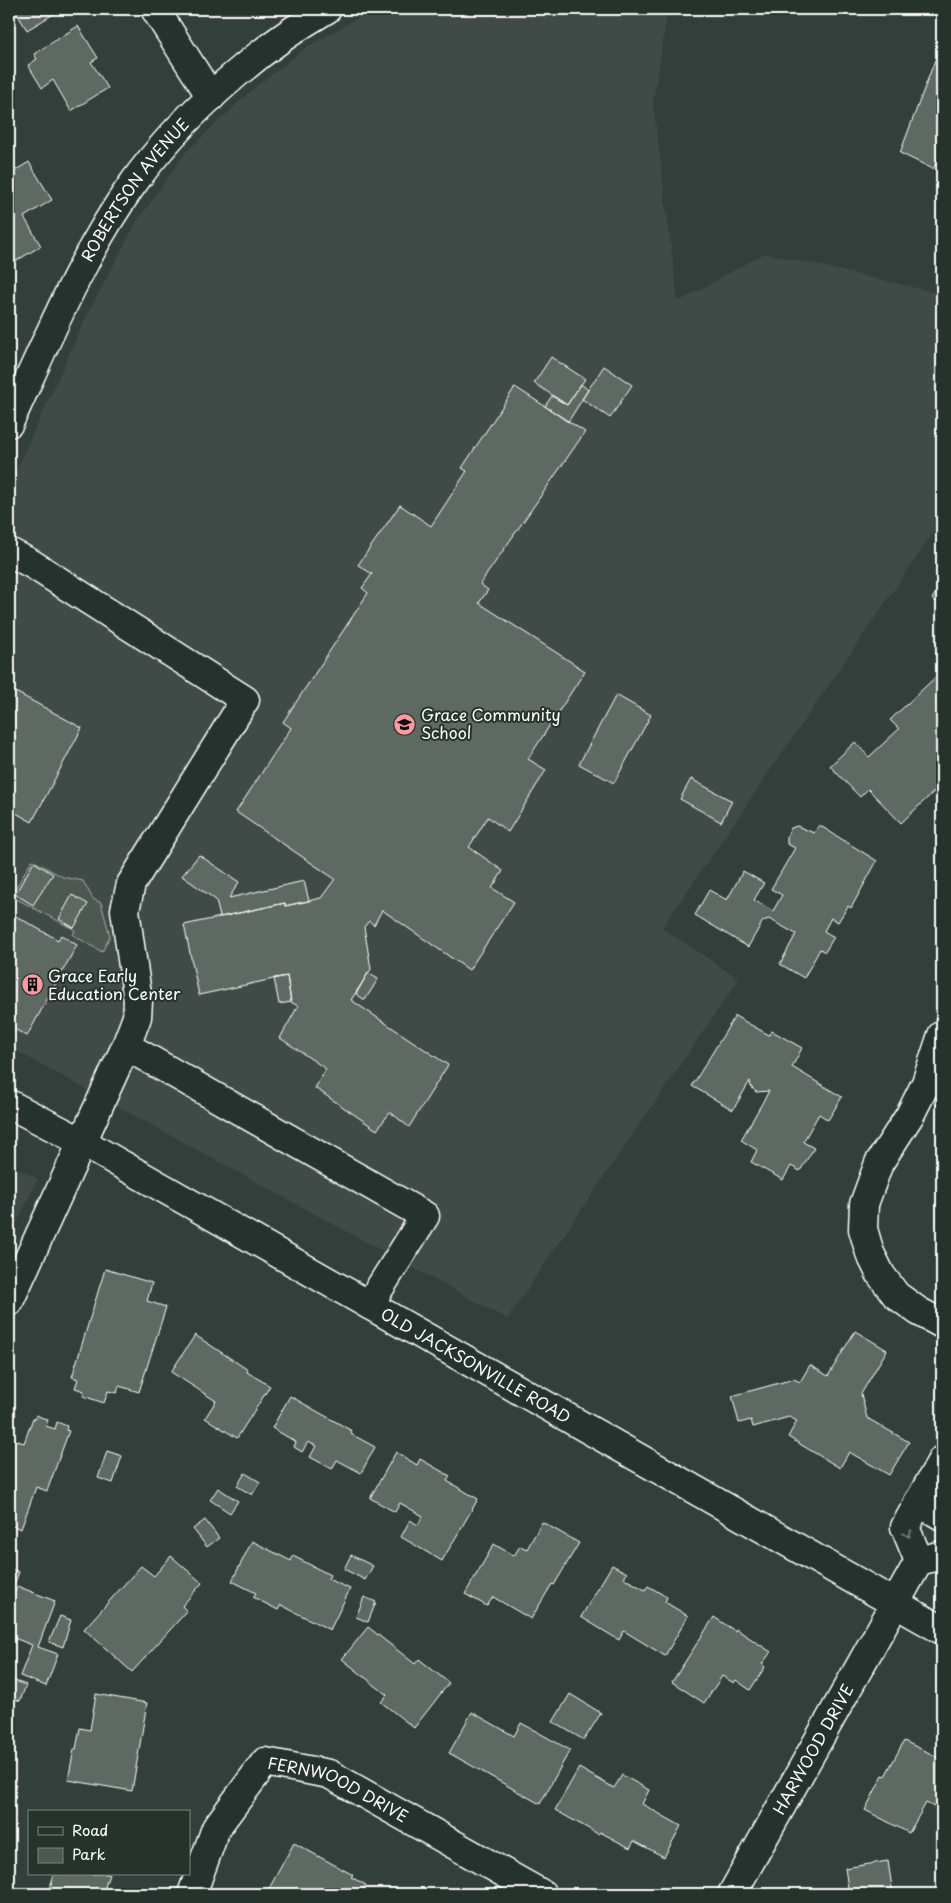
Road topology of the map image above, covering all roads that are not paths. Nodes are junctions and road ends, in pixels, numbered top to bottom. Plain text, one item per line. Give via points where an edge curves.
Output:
1 (155, 9) edge
2 (327, 9) edge
3 (211, 97) junction
4 (9, 423) edge
5 (9, 552) edge
6 (942, 1035) edge
7 (126, 1046) junction
8 (9, 1104) edge
9 (82, 1142) junction
10 (9, 1302) edge
11 (369, 1305) junction
12 (942, 1324) edge
13 (942, 1460) edge
14 (918, 1502) junction
15 (942, 1516) edge
16 (930, 1558) edge
17 (895, 1603) junction
18 (942, 1630) edge
19 (192, 1894) edge
20 (542, 1894) edge
21 (732, 1894) edge

1 - 3 street
2 - 3 street, ROBERTSON AVENUE via 286,35
3 - 4 street, ROBERTSON AVENUE via 150,161 109,220 70,293
5 - 7 street via 245,700 131,884 125,910 138,1001 137,1017
6 - 12 street via 926,1082 910,1115 879,1163 864,1204 864,1229 870,1253 896,1295
7 - 9 street
7 - 11 street via 425,1216
8 - 9 street, OLD JACKSONVILLE ROAD
9 - 10 street
9 - 11 street, OLD JACKSONVILLE ROAD
11 - 17 street, OLD JACKSONVILLE ROAD
13 - 14 street
14 - 15 street
14 -> 16 street via 905,1527
16 - 17 street, HARWOOD DRIVE
17 - 18 street, OLD JACKSONVILLE ROAD
17 - 21 street, HARWOOD DRIVE
19 - 20 street, FERNWOOD DRIVE via 216,1828 265,1762 329,1774

